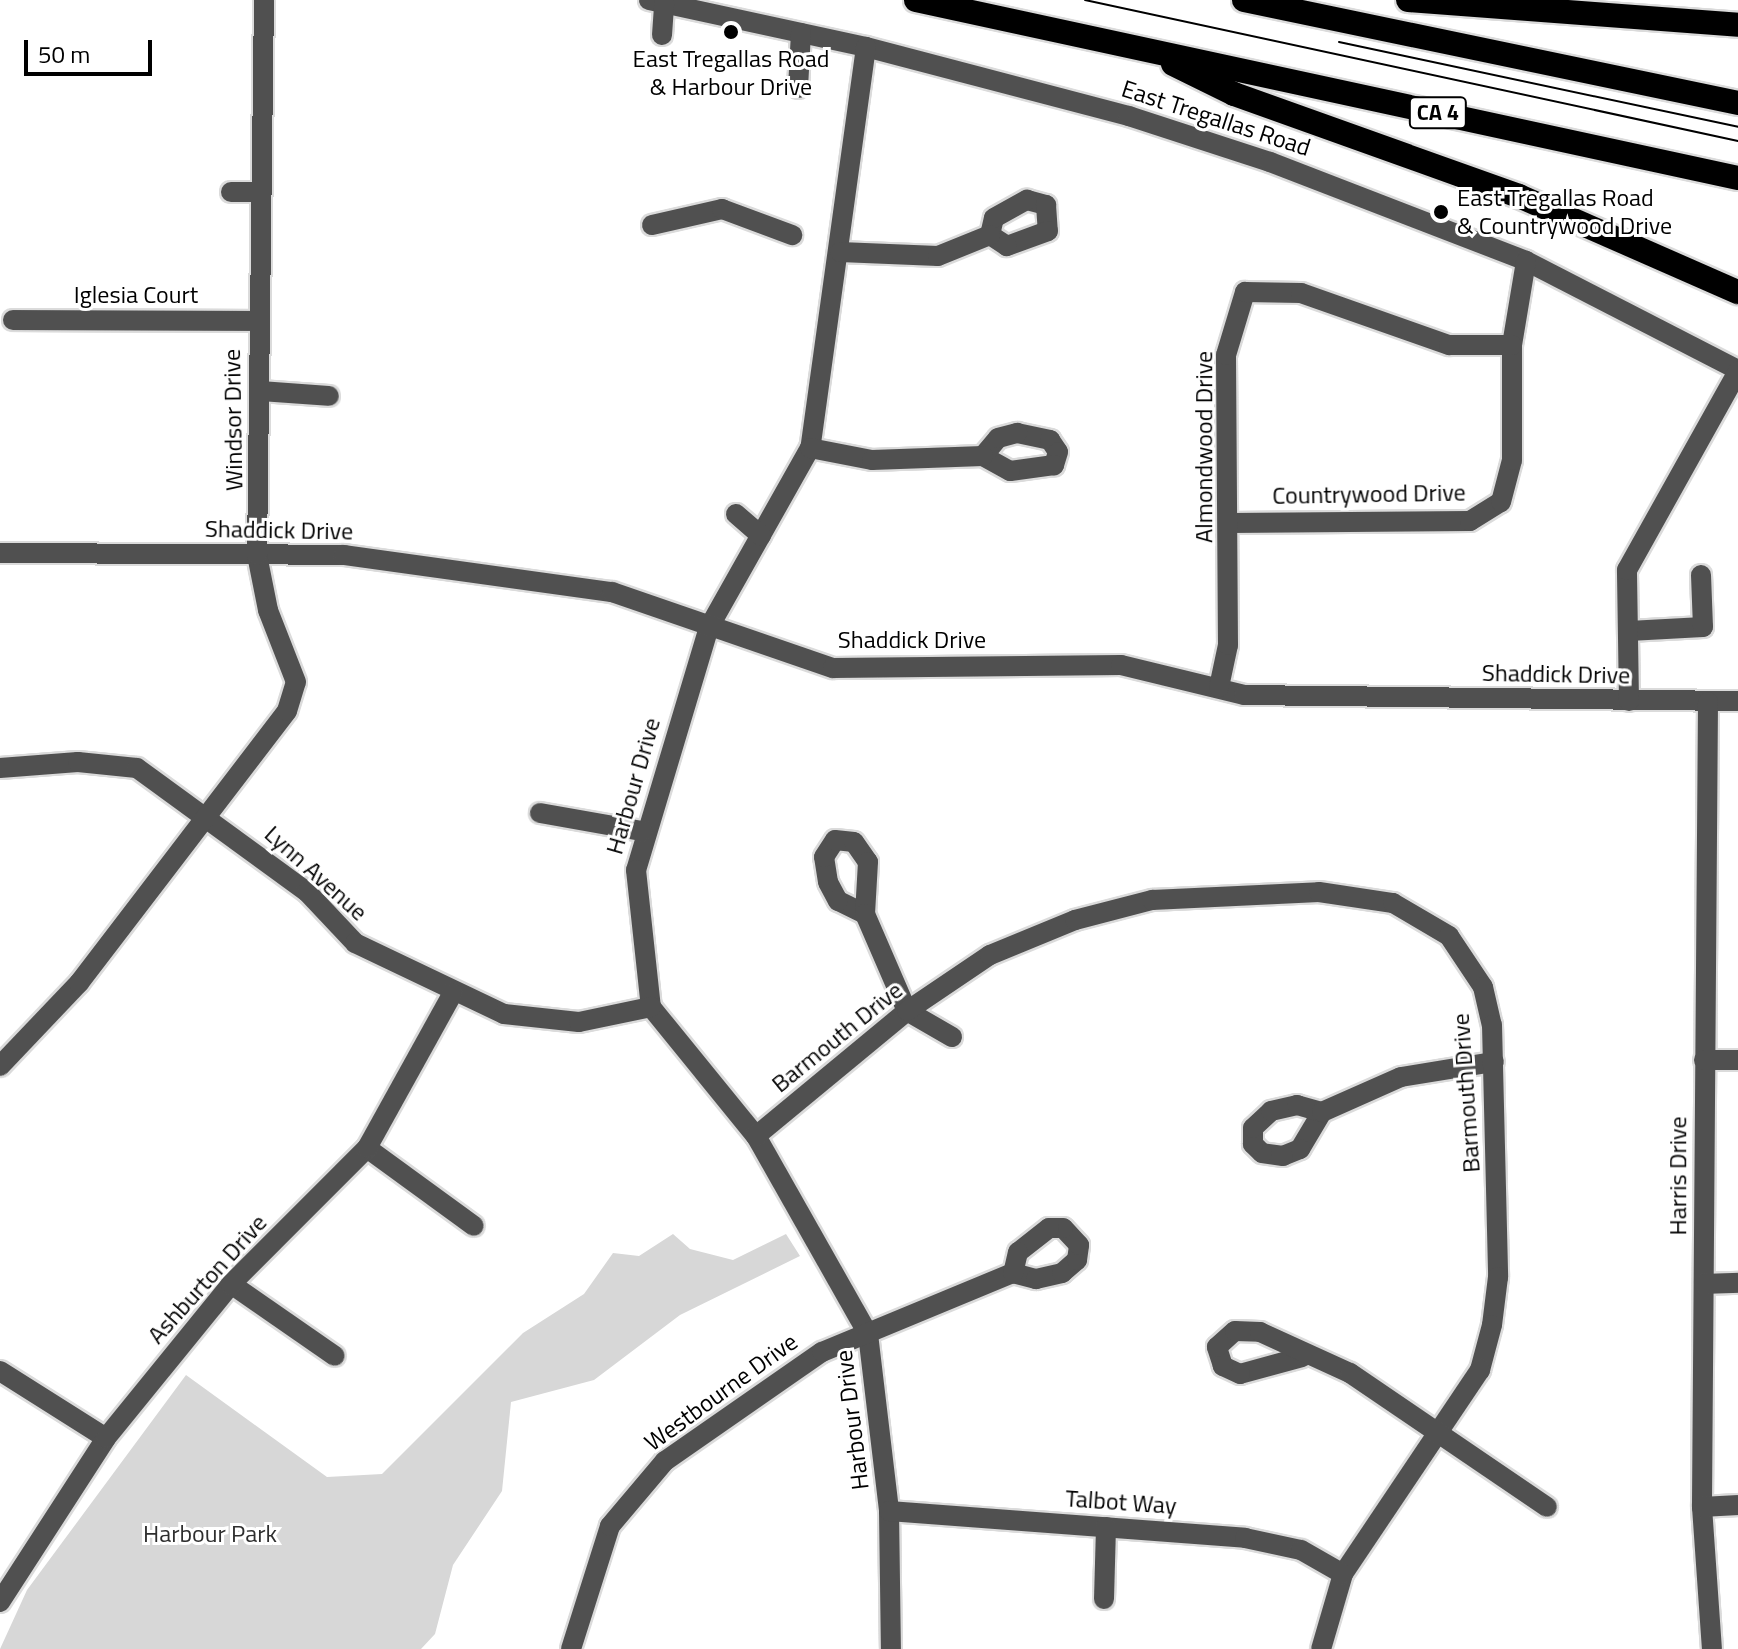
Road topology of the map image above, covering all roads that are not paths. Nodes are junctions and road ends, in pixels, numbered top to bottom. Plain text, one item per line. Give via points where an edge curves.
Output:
1 (264, 0) edge
2 (916, 0) edge
3 (1244, 0) edge
4 (1408, 0) edge
5 (656, 2) edge
6 (1738, 25) edge
7 (801, 33) junction
8 (662, 35) dead end
9 (866, 47) junction
10 (1139, 47) junction
11 (798, 88) dead end
12 (1738, 103) edge
13 (1738, 178) edge
14 (231, 192) dead end
15 (261, 192) junction
16 (652, 225) dead end
17 (792, 235) dead end
18 (990, 235) dead end
19 (840, 252) junction
20 (1526, 261) junction
21 (1738, 292) edge
22 (13, 320) dead end
23 (258, 321) junction
24 (1512, 345) junction
25 (1738, 370) edge
26 (260, 391) junction
27 (329, 396) dead end
28 (810, 448) junction
29 (983, 456) dead end
30 (736, 514) dead end
31 (1230, 523) junction
32 (761, 536) junction
33 (0, 553) edge
34 (257, 555) junction
35 (1701, 575) dead end
36 (709, 627) junction
37 (1629, 631) junction
38 (1219, 687) junction
39 (1629, 701) junction
40 (1738, 701) edge
41 (1708, 702) junction
42 (0, 768) edge
43 (208, 813) junction
44 (540, 813) dead end
45 (642, 831) junction
46 (865, 914) dead end
47 (453, 993) junction
48 (651, 1007) junction
49 (907, 1011) junction
50 (952, 1037) dead end
51 (1704, 1060) junction
52 (1738, 1060) edge
53 (1494, 1062) junction
54 (0, 1066) edge
55 (1322, 1112) dead end
56 (756, 1136) junction
57 (367, 1148) junction
58 (474, 1226) dead end
59 (1013, 1273) dead end
60 (1738, 1283) edge
61 (231, 1284) junction
62 (1704, 1284) junction
63 (868, 1334) junction
64 (335, 1356) dead end
65 (1302, 1357) dead end
66 (0, 1371) edge
67 (1440, 1435) junction
68 (106, 1438) junction
69 (1738, 1505) edge
70 (1547, 1507) dead end
71 (1702, 1507) junction
72 (889, 1511) junction
73 (1106, 1527) junction
74 (1343, 1574) junction
75 (1104, 1599) dead end
76 (0, 1602) edge
77 (571, 1649) edge
78 (891, 1649) edge
79 (1321, 1649) edge
80 (1712, 1649) edge

1 - 15 street, Windsor Drive
2 - 10 highway, CA 4
3 - 12 highway
4 - 6 highway
5 - 7 street, East Tregallas Road
5 - 8 street
7 - 9 street, East Tregallas Road
7 - 11 street
9 - 19 street, Harbour Drive
9 - 20 street, East Tregallas Road via 1200,139 1389,203
10 - 13 highway, CA 4
10 - 21 highway via 1234,94 1519,196
14 - 15 street
15 - 23 street, Windsor Drive
16 - 17 street via 722,209
18 - 19 street via 938,256
19 - 28 street, Harbour Drive
20 - 24 street, Countrywood Drive
20 - 25 street, East Tregallas Road
22 - 23 street, Iglesia Court
23 - 26 street, Windsor Drive
24 - 31 street, Countrywood Drive via 1510,472 1501,502 1485,513 1470,521
24 - 31 street, Almondwood Drive via 1449,345 1301,293 1245,292 1226,355
25 - 37 street via 1627,570
26 - 27 street
26 - 34 street, Windsor Drive
28 - 29 street via 872,460
28 - 32 street, Harbour Drive
30 - 32 street
31 - 38 street, Almondwood Drive via 1228,645
32 - 36 street, Harbour Drive
33 - 34 street, Shaddick Drive
34 - 36 street, Shaddick Drive via 344,555 612,592
34 - 43 street, Windsor Drive via 268,610 296,682 287,711
35 - 37 street via 1703,627
36 - 38 street, Shaddick Drive via 833,668 1121,665
36 - 45 street, Harbour Drive
37 - 39 street
38 - 39 street, Shaddick Drive via 1276,696
39 - 41 street, Shaddick Drive
40 - 41 street, Shaddick Drive
41 - 51 street, Harris Drive
42 - 43 street, Lynn Avenue via 78,762 137,768
43 - 47 street, Lynn Avenue via 307,892 355,943
43 - 54 street, Windsor Drive via 79,983
44 - 45 street
45 - 48 street, Harbour Drive via 639,945
46 - 49 street
47 - 48 street, Lynn Avenue via 504,1014 579,1022
47 - 57 street, Ashburton Drive
48 - 56 street, Harbour Drive
49 - 50 street
49 - 53 street, Barmouth Drive via 990,955 1075,920 1152,900 1319,892 1393,903 1449,936 1483,987
49 - 56 street, Barmouth Drive
51 - 52 street
51 - 62 street, Harris Drive
53 - 55 street via 1401,1077
53 - 67 street, Barmouth Drive via 1492,1325 1480,1370
56 - 63 street, Harbour Drive
57 - 58 street
57 - 61 street, Ashburton Drive
59 - 63 street, Westbourne Drive
60 - 62 street
61 - 64 street
61 - 68 street, Ashburton Drive
62 - 71 street, Harris Drive
63 - 72 street, Harbour Drive
63 - 77 street, Westbourne Drive via 822,1352 643,1482 610,1526
65 - 67 street via 1350,1373
66 - 68 street
67 - 70 street
67 - 74 street, Barmouth Drive
68 - 76 street, Ashburton Drive
69 - 71 street
71 - 80 street, Harris Drive
72 - 73 street, Talbot Way
72 - 78 street, Harbour Drive
73 - 74 street, Talbot Way via 1245,1538 1301,1550
73 - 75 street
74 - 79 street, Barmouth Drive

